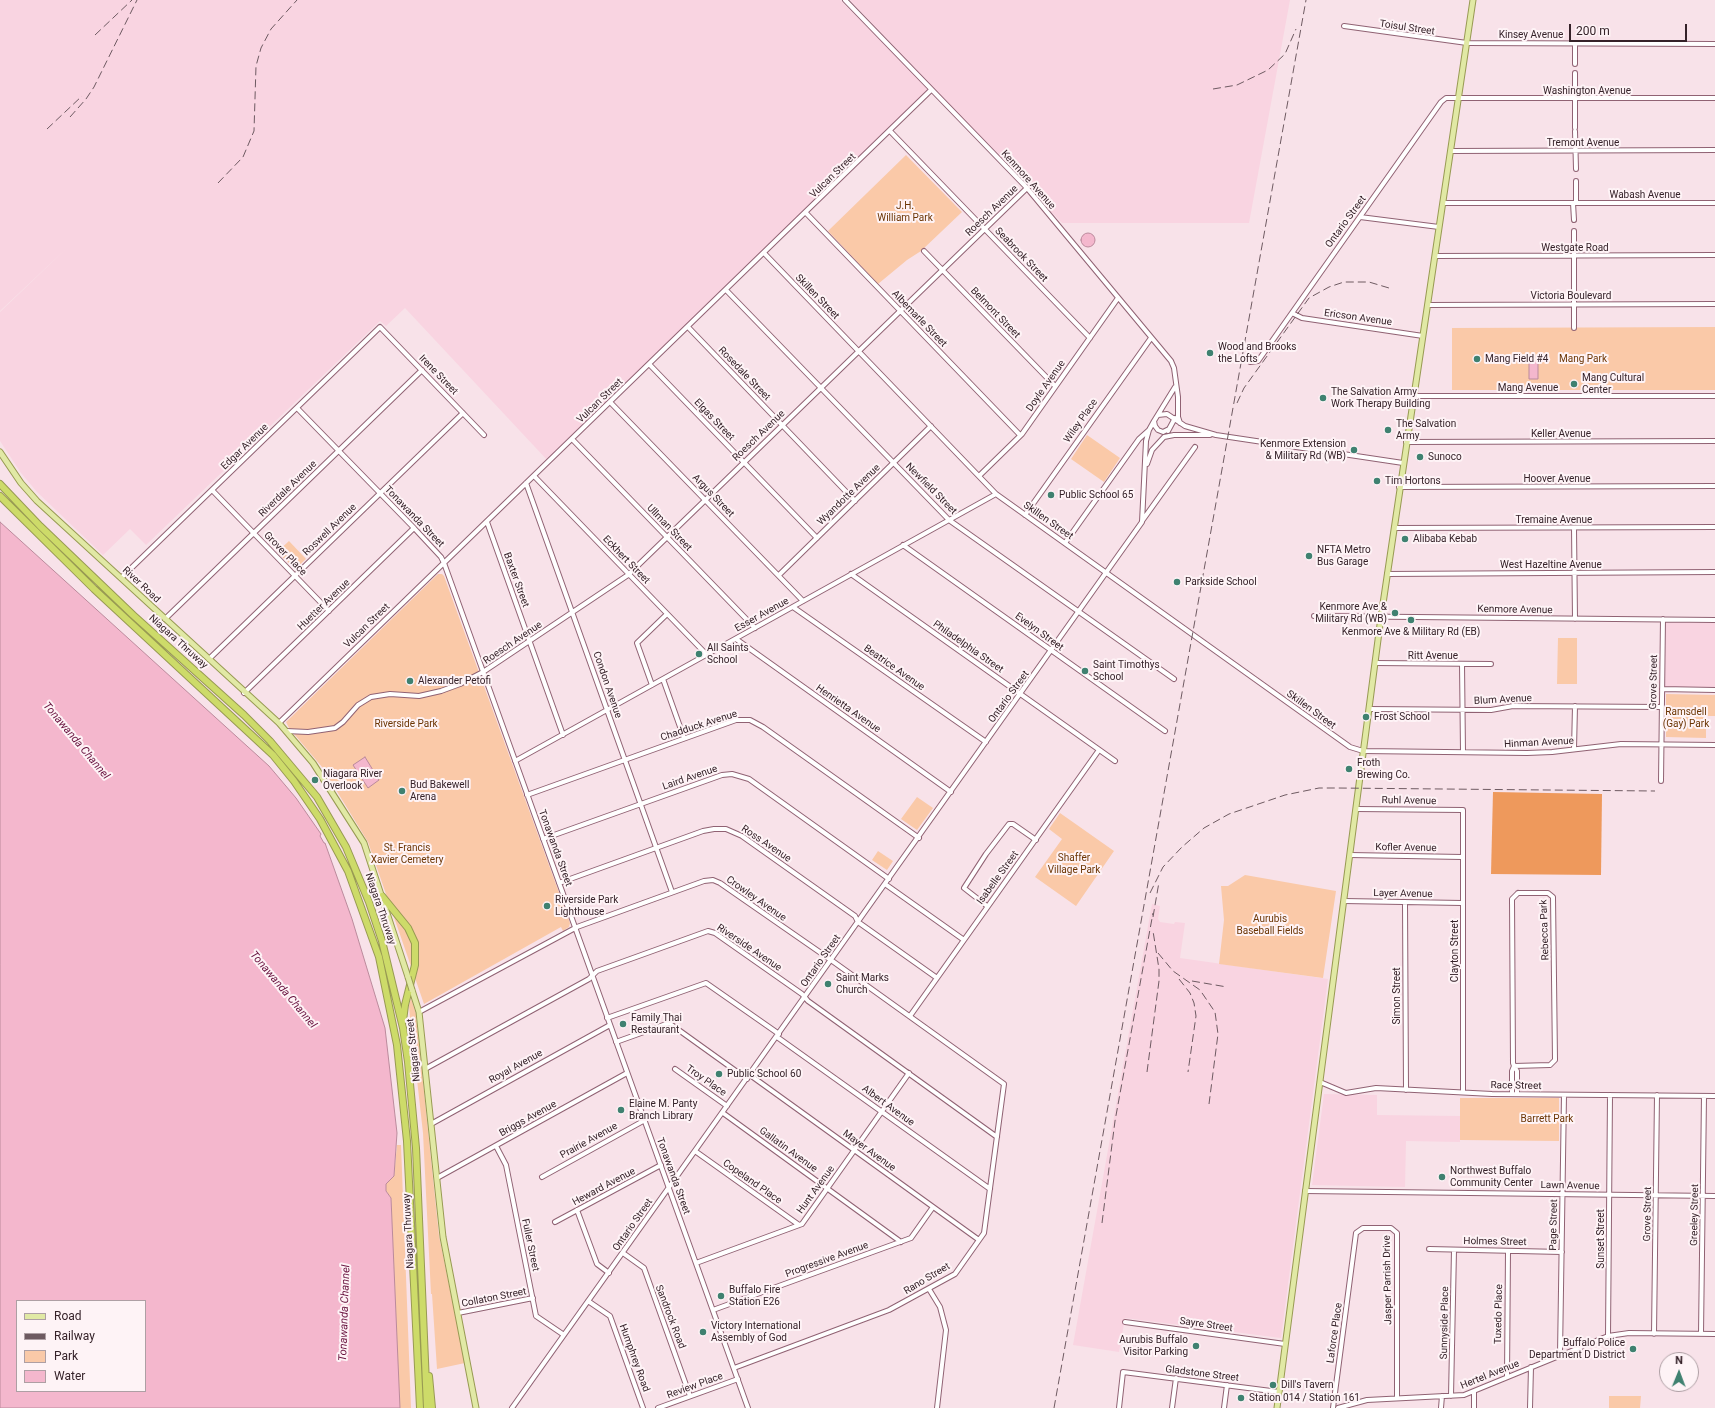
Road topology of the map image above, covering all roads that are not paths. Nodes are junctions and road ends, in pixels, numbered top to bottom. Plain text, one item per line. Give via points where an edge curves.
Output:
1 (845, 0) edge
2 (1473, 0) edge
3 (1344, 26) dead end
4 (1467, 43) junction
5 (1575, 44) junction
6 (1715, 44) edge
7 (1575, 64) dead end
8 (1576, 73) dead end
9 (931, 90) junction
10 (1576, 98) junction
11 (1715, 98) edge
12 (1458, 99) junction
13 (890, 131) junction
14 (1451, 150) junction
15 (1715, 150) edge
16 (1576, 151) junction
17 (1576, 169) dead end
18 (1576, 181) dead end
19 (1026, 188) junction
20 (1443, 203) junction
21 (1575, 203) junction
22 (1715, 203) edge
23 (806, 213) junction
24 (1360, 217) junction
25 (1574, 220) dead end
26 (1439, 227) junction
27 (985, 229) junction
28 (1574, 231) dead end
29 (924, 251) dead end
30 (764, 253) junction
31 (1715, 255) edge
32 (1435, 256) junction
33 (1574, 256) junction
34 (942, 270) junction
35 (726, 290) junction
36 (1118, 298) junction
37 (1574, 304) junction
38 (1715, 304) edge
39 (1428, 305) junction
40 (900, 311) junction
41 (1292, 313) junction
42 (380, 327) joint
43 (688, 327) junction
44 (1574, 328) dead end
45 (1423, 336) junction
46 (1090, 338) junction
47 (1151, 338) junction
48 (859, 351) junction
49 (1250, 362) dead end
50 (649, 364) junction
51 (422, 370) junction
52 (1055, 386) junction
53 (1175, 387) junction
54 (821, 388) junction
55 (1413, 396) junction
56 (1715, 396) edge
57 (610, 402) junction
58 (297, 408) junction
59 (463, 413) junction
60 (1158, 415) junction
61 (1175, 419) junction
62 (1154, 421) junction
63 (782, 425) junction
64 (931, 426) junction
65 (1149, 430) junction
66 (1167, 433) junction
67 (1216, 434) junction
68 (484, 435) dead end
69 (1020, 435) junction
70 (572, 439) junction
71 (1715, 441) edge
72 (1406, 442) junction
73 (1195, 447) dead end
74 (338, 450) junction
75 (0, 452) edge
76 (1403, 462) junction
77 (744, 463) junction
78 (894, 463) junction
79 (534, 476) junction
80 (979, 476) junction
81 (1144, 476) junction
82 (526, 483) junction
83 (0, 484) edge
84 (1715, 486) edge
85 (1400, 488) junction
86 (212, 490) junction
87 (380, 493) junction
88 (996, 494) junction
89 (0, 496) edge
90 (705, 499) junction
91 (855, 500) junction
92 (1025, 515) junction
93 (949, 520) junction
94 (486, 522) junction
95 (1142, 522) junction
96 (1715, 527) edge
97 (414, 528) junction
98 (1394, 528) junction
99 (1574, 528) junction
100 (254, 533) junction
101 (667, 537) junction
102 (817, 538) junction
103 (1065, 543) junction
104 (903, 545) junction
105 (444, 563) junction
106 (1715, 572) edge
107 (1107, 573) junction
108 (1576, 573) junction
109 (629, 574) junction
110 (851, 574) junction
111 (1387, 574) junction
112 (779, 575) junction
113 (295, 576) junction
114 (121, 578) junction
115 (804, 601) junction
116 (793, 607) junction
117 (329, 611) junction
118 (572, 612) junction
119 (1079, 612) junction
120 (667, 614) junction
121 (1314, 616) dead end
122 (1381, 617) junction
123 (165, 619) junction
124 (1576, 619) junction
125 (1663, 619) junction
126 (1715, 620) edge
127 (755, 628) junction
128 (736, 639) junction
129 (530, 641) junction
130 (1052, 651) junction
131 (707, 655) junction
132 (209, 659) junction
133 (1375, 663) junction
134 (1462, 664) junction
135 (1491, 664) dead end
136 (483, 672) junction
137 (663, 679) junction
138 (1174, 679) dead end
139 (652, 685) junction
140 (1662, 689) junction
141 (1715, 690) edge
142 (244, 692) junction
143 (1021, 694) junction
144 (1575, 706) junction
145 (1662, 707) junction
146 (1369, 709) junction
147 (607, 710) junction
148 (1462, 710) junction
149 (279, 723) junction
150 (286, 731) junction
151 (1165, 731) dead end
152 (563, 735) junction
153 (684, 738) junction
154 (986, 742) junction
155 (1661, 745) junction
156 (1715, 745) edge
157 (1574, 749) junction
158 (1100, 750) junction
159 (1363, 752) junction
160 (1463, 752) junction
161 (625, 760) junction
162 (515, 761) junction
163 (1115, 761) dead end
164 (1661, 781) dead end
165 (951, 792) junction
166 (527, 795) junction
167 (640, 804) junction
168 (1356, 809) junction
169 (1462, 810) joint
170 (919, 838) junction
171 (543, 839) junction
172 (1036, 840) junction
173 (656, 848) junction
174 (1350, 855) junction
175 (1462, 857) junction
176 (889, 879) junction
177 (559, 883) junction
178 (885, 884) junction
179 (672, 892) junction
180 (382, 896) junction
181 (1344, 901) junction
182 (1405, 902) junction
183 (1462, 903) junction
184 (988, 906) junction
185 (858, 922) junction
186 (575, 928) junction
187 (964, 940) junction
188 (831, 960) junction
189 (592, 975) junction
190 (937, 978) junction
191 (805, 997) junction
192 (419, 1012) junction
193 (910, 1016) junction
194 (607, 1018) junction
195 (610, 1025) junction
196 (403, 1028) junction
197 (778, 1035) junction
198 (616, 1042) junction
199 (1514, 1066) junction
200 (425, 1068) junction
201 (675, 1069) dead end
202 (627, 1073) junction
203 (909, 1073) junction
204 (748, 1077) junction
205 (1320, 1082) junction
206 (1406, 1090) junction
207 (1463, 1092) junction
208 (1514, 1094) junction
209 (1564, 1095) junction
210 (1610, 1095) junction
211 (1657, 1095) junction
212 (1002, 1096) joint
213 (1704, 1096) junction
214 (1715, 1096) edge
215 (727, 1106) junction
216 (882, 1111) junction
217 (723, 1113) junction
218 (645, 1120) junction
219 (431, 1124) junction
220 (997, 1137) junction
221 (496, 1146) junction
222 (854, 1150) junction
223 (695, 1152) junction
224 (660, 1165) junction
225 (542, 1176) dead end
226 (437, 1178) junction
227 (828, 1188) junction
228 (669, 1189) junction
229 (990, 1189) junction
230 (1305, 1191) junction
231 (1562, 1194) junction
232 (1609, 1195) junction
233 (1656, 1196) junction
234 (1703, 1196) junction
235 (1715, 1196) edge
236 (933, 1206) junction
237 (576, 1210) junction
238 (554, 1222) dead end
239 (799, 1225) junction
240 (979, 1240) junction
241 (901, 1242) junction
242 (1428, 1249) dead end
243 (1454, 1250) junction
244 (1508, 1251) junction
245 (1562, 1252) junction
246 (623, 1253) junction
247 (1353, 1259) joint
248 (696, 1263) junction
249 (609, 1273) junction
250 (929, 1289) junction
251 (533, 1298) junction
252 (588, 1301) junction
253 (713, 1310) junction
254 (458, 1313) junction
255 (1125, 1322) dead end
256 (1654, 1334) junction
257 (1701, 1334) junction
258 (1715, 1334) edge
259 (564, 1335) junction
260 (1608, 1336) junction
261 (424, 1338) junction
262 (1285, 1344) junction
263 (1560, 1354) junction
264 (1531, 1367) junction
265 (734, 1368) junction
266 (1507, 1377) junction
267 (1176, 1378) junction
268 (738, 1379) junction
269 (1227, 1385) junction
270 (1474, 1391) junction
271 (1279, 1392) junction
272 (690, 1396) junction
273 (1442, 1396) junction
274 (1451, 1396) junction
275 (1397, 1398) junction
276 (419, 1407) edge
277 (427, 1408) edge
278 (432, 1408) edge
279 (476, 1408) edge
280 (512, 1408) edge
281 (643, 1408) edge
282 (658, 1408) edge
283 (748, 1408) edge
284 (937, 1408) edge
285 (1119, 1408) edge
286 (1172, 1408) edge
287 (1224, 1408) edge
288 (1277, 1408) edge
289 (1333, 1408) edge
290 (1338, 1408) edge
291 (1441, 1408) edge
292 (1474, 1408) edge
293 (1530, 1408) edge

1 - 9 street, Kenmore Avenue
2 - 4 main road
3 - 4 street, Toisul Street
4 - 5 street, Kinsey Avenue
4 - 12 main road
5 - 6 street, Kinsey Avenue
5 - 7 street
8 - 10 street
9 - 13 street, Vulcan Street
9 - 19 street, Kenmore Avenue
10 - 11 street, Washington Avenue
10 - 12 street, Washington Avenue
10 - 16 street
12 - 14 main road
12 - 24 street, Ontario Street via 1446,98 1441,102
13 - 23 street, Vulcan Street
13 - 27 street, Seabrook Street
14 - 16 street, Tremont Avenue
14 - 20 main road
15 - 16 street, Tremont Avenue
16 - 17 street
18 - 21 street
19 - 27 street, Roesch Avenue
19 - 36 street, Kenmore Avenue
20 - 21 street, Wabash Avenue
20 - 26 main road
21 - 22 street, Wabash Avenue
21 - 25 street
23 - 30 street, Vulcan Street
23 - 40 street, Albemarle Street
24 - 26 street
24 - 41 street, Ontario Street
26 - 32 main road
27 - 34 street, Roesch Avenue
27 - 46 street, Seabrook Street
28 - 33 street
29 - 34 street, Belmont Street
30 - 35 street, Vulcan Street
30 - 48 street, Skillen Street
31 - 33 street, Westgate Road
32 - 33 street, Westgate Road
32 - 39 main road
33 - 37 street
34 - 40 street, Roesch Avenue
34 - 52 street, Belmont Street
35 - 43 street, Vulcan Street
35 - 54 street, Newfield Street
36 - 46 street, Doyle Avenue
36 - 47 street, Kenmore Avenue
37 - 38 street, Victoria Boulevard
37 - 39 street, Victoria Boulevard
37 - 44 street
39 - 45 main road
40 - 48 street, Roesch Avenue
40 - 69 street, Albemarle Street
41 - 45 street, Ericson Avenue via 1302,318
41 - 49 street, Ontario Street via 1258,361
42 - 51 street, Irene Street
42 - 58 street, Edgar Avenue
43 - 50 street, Vulcan Street
43 - 63 street, Rosedale Street
45 - 55 main road
46 - 52 street, Doyle Avenue
47 - 53 street, Kenmore Avenue via 1171,361
47 - 92 street, Wiley Place
48 - 54 street, Roesch Avenue
48 - 64 street, Skillen Street
50 - 57 street, Vulcan Street
50 - 77 street, Elgas Street
51 - 59 street, Irene Street
51 - 74 street, Riverdale Avenue
52 - 69 street, Doyle Avenue
53 - 60 street
53 - 61 street, Kenmore Avenue via 1178,398
54 - 63 street, Roesch Avenue
54 - 78 street, Newfield Street
55 - 56 street, Mang Avenue
55 - 72 main road
57 - 70 street, Vulcan Street
57 - 90 street, Argus Street
58 - 74 street, Tonawanda Street
58 - 86 street, Edgar Avenue
59 - 68 street, Irene Street
59 - 87 street, Roswell Avenue
60 - 61 street via 1164,413
60 - 62 street
61 - 66 street
61 - 67 street, Kenmore Avenue via 1185,426
62 - 65 street
62 - 66 street via 1155,426
63 - 77 street, Roesch Avenue
63 - 91 street, Rosedale Street
64 - 78 street, Wyandotte Avenue
64 - 80 street, Skillen Street
65 - 81 street
65 - 103 street via 1139,439
66 - 67 street, Kenmore Avenue
66 - 81 street via 1152,450
67 - 76 street, Kenmore Avenue
69 - 80 street, Doyle Avenue
70 - 79 street, Vulcan Street
70 - 101 street, Ullman Street
71 - 72 street, Keller Avenue
72 - 76 main road
73 - 95 street, Ontario Street
74 - 87 street, Tonawanda Street
74 - 100 street, Riverdale Avenue
75 - 114 main road, River Road via 37,501
76 - 85 main road
77 - 90 street, Roesch Avenue
77 - 102 street, Elgas Street
78 - 91 street, Wyandotte Avenue
78 - 93 street, Newfield Street
79 - 82 street, Vulcan Street
79 - 109 street, Eckhert Street
80 - 88 street, Skillen Street
81 - 95 street
82 - 94 street, Vulcan Street
82 - 118 street, Condon Avenue
83 - 196 highway, Niagara Thruway via 133,615 244,715 317,797 346,847 369,902 386,956
84 - 85 street, Hoover Avenue
85 - 98 main road
86 - 100 street, Grover Place
86 - 114 street, Edgar Avenue
87 - 97 street, Tonawanda Street
87 - 113 street, Roswell Avenue
88 - 92 street, Skillen Street
88 - 93 street, Esser Avenue
89 - 276 highway, Niagara Thruway via 94,589 273,755 313,808 348,870 379,957 397,1045 406,1134
90 - 101 street, Roesch Avenue
90 - 112 street, Argus Street
91 - 102 street, Wyandotte Avenue
92 - 103 street, Skillen Street
93 - 104 street, Esser Avenue
93 - 119 street, Newfield Street
94 - 105 street, Vulcan Street
94 - 129 street, Baxter Street
95 - 107 street, Ontario Street
96 - 99 street, Tremaine Avenue
97 - 105 street, Tonawanda Street
97 - 117 street, Huetter Avenue
98 - 99 street, Tremaine Avenue
98 - 111 main road
99 - 108 street
100 - 113 street, Grover Place
100 - 123 street, Riverdale Avenue
101 - 109 street, Roesch Avenue
101 - 127 street, Ullman Street
102 - 112 street, Wyandotte Avenue
103 - 107 street, Skillen Street
104 - 110 street, Esser Avenue
104 - 130 street, Evelyn Street
105 - 136 street, Tonawanda Street
105 - 149 street, Vulcan Street
106 - 108 street, West Hazeltine Avenue
107 - 119 street, Ontario Street
107 - 159 street, Skillen Street via 1338,739
108 - 111 street, West Hazeltine Avenue
108 - 124 street
109 - 118 street, Roesch Avenue
109 - 120 street, Eckhert Street
110 - 115 street, Esser Avenue
110 - 143 street, Philadelphia Street
111 - 122 main road
112 - 115 street, Argus Street
113 - 117 street, Grover Place
113 - 132 street, Roswell Avenue
114 - 123 main road, River Road
115 - 116 street, Esser Avenue
116 - 127 street, Esser Avenue
116 - 154 street, Beatrice Avenue
117 - 142 street, Huetter Avenue
118 - 129 street, Roesch Avenue
118 - 147 street, Condon Avenue
119 - 130 street, Ontario Street
119 - 138 street, Newfield Street
120 - 131 street, Eckhert Street
120 - 139 street via 637,644
121 - 122 street, Kenmore Avenue
122 - 124 street, Kenmore Avenue
122 - 133 main road
123 - 132 main road, River Road
124 - 125 street, Kenmore Avenue
125 - 126 street, Kenmore Avenue
125 - 140 street, Grove Street
127 - 128 street, Esser Avenue
128 - 131 street, Esser Avenue
128 - 165 street, Henrietta Avenue
129 - 136 street, Roesch Avenue
129 - 152 street, Baxter Street
130 - 143 street, Ontario Street
130 - 151 street, Evelyn Street
131 - 137 street, Esser Avenue
132 - 142 main road, River Road
133 - 134 street, Ritt Avenue
133 - 146 main road
134 - 135 street, Ritt Avenue
134 - 148 street
136 - 150 street, Roesch Avenue via 460,684 429,695 390,694 371,697 358,705 336,728 308,732
136 - 162 street, Tonawanda Street
137 - 139 street, Esser Avenue
137 - 153 street
139 - 147 street, Esser Avenue
140 - 141 street
140 - 145 street, Grove Street
142 - 149 main road, River Road
143 - 154 street, Ontario Street
143 - 158 street, Philadelphia Street
144 - 145 street, Blum Avenue
144 - 148 street, Blum Avenue via 1507,706 1491,710
144 - 157 street
145 - 155 street, Grove Street
146 - 148 street, Blum Avenue
146 - 159 main road
147 - 152 street, Esser Avenue
147 - 161 street, Condon Avenue
148 - 160 street
149 - 150 main road, Niagara Street
150 - 180 main road, Niagara Street via 322,775 361,838
152 - 162 street, Esser Avenue
153 - 161 street, Chadduck Avenue
153 - 170 street, Chadduck Avenue via 736,720 753,721
154 - 165 street, Ontario Street
155 - 156 street, Hinman Avenue
155 - 157 street, Hinman Avenue via 1608,744
155 - 164 street, Grove Street
157 - 160 street, Hinman Avenue via 1533,753
158 - 163 street, Philadelphia Street
158 - 172 street, Isabelle Street
159 - 160 street, Hinman Avenue
159 - 168 main road
161 - 166 street, Chadduck Avenue
161 - 167 street, Condon Avenue
162 - 166 street, Tonawanda Street
165 - 170 street, Ontario Street
166 - 171 street, Tonawanda Street
167 - 171 street, Laird Avenue
167 - 173 street, Condon Avenue
167 - 176 street, Laird Avenue via 722,775 739,775 749,779
168 - 169 street, Ruhl Avenue
168 - 174 main road
169 - 175 street, Clayton Street
170 - 176 street, Ontario Street
171 - 177 street, Tonawanda Street
172 - 184 street, Isabelle Street
172 - 184 street via 1011,824 986,854 964,888
173 - 177 street, Ross Avenue
173 - 179 street, Condon Avenue
173 - 185 street, Ross Avenue via 709,829 732,831 855,916
174 - 175 street, Kofler Avenue
174 - 181 main road
175 - 183 street, Clayton Street
176 - 178 street, Ontario Street
177 - 186 street, Tonawanda Street
178 - 185 street, Ontario Street
178 - 187 street
179 - 186 street, Crowley Avenue
179 - 188 street, Crowley Avenue via 713,880
180 - 192 main road, Niagara Street, bridge
180 - 196 highway via 408,928 415,943 415,964 405,1005
181 - 182 street, Layer Avenue
181 - 205 main road
182 - 183 street, Layer Avenue
182 - 206 street, Simon Street
183 - 207 street, Clayton Street
184 - 187 street, Isabelle Street
185 - 188 street, Ontario Street
185 - 190 street, Ross Avenue
186 - 189 street, Tonawanda Street
186 - 192 street, Crowley Avenue
187 - 190 street, Isabelle Street
188 - 191 street, Ontario Street
188 - 193 street, Crowley Avenue
189 - 191 street, Riverside Avenue via 708,931 716,933
189 - 194 street, Tonawanda Street
189 - 200 street, Riverside Avenue
190 - 193 street, Isabelle Street
191 - 197 street, Ontario Street
191 - 203 street, Riverside Avenue
192 - 200 main road, Niagara Street
193 - 212 street, Crowley Avenue via 1004,1084
194 - 195 street, Tonawanda Street
194 - 197 street via 706,983
195 - 198 street, Tonawanda Street
195 - 219 street, Royal Avenue
196 - 261 highway, Niagara Thruway via 413,1110
197 - 204 street, Ontario Street
197 - 216 street, Albert Avenue
198 - 202 street, Tonawanda Street
198 - 204 street, Mayer Avenue via 669,1023
199 - 199 street, Rebecca Park via 1512,899 1518,893 1548,892 1554,899 1555,1060 1548,1066
199 - 208 street, Rebecca Park via 1517,1071
200 - 219 main road, Niagara Street
201 - 215 street, Troy Place
202 - 218 street, Tonawanda Street
202 - 221 street, Briggs Avenue
203 - 216 street, Hunt Avenue
203 - 220 street, Riverside Avenue
204 - 215 street, Ontario Street
204 - 222 street, Mayer Avenue
205 - 206 street, Race Street via 1346,1093 1376,1088
205 - 230 main road
206 - 207 street, Race Street
207 - 208 street, Race Street
208 - 209 street, Race Street
209 - 210 street, Race Street
209 - 231 street, Page Street
210 - 211 street, Race Street
210 - 232 street, Sunset Street
211 - 213 street, Race Street
211 - 233 street, Grove Street
212 - 220 street, Rano Street
213 - 214 street, Race Street
213 - 234 street, Greeley Street
215 - 217 street, Ontario Street
216 - 222 street, Hunt Avenue
216 - 229 street, Albert Avenue
217 - 223 street, Ontario Street
217 - 227 street, Gallatin Avenue
218 - 224 street, Tonawanda Street
218 - 225 street, Prairie Avenue
219 - 226 main road, Niagara Street
220 - 229 street, Rano Street
221 - 226 street, Briggs Avenue
221 - 251 street, Fuller Street via 506,1165
222 - 227 street, Hunt Avenue
222 - 236 street, Mayer Avenue
223 - 228 street, Ontario Street
223 - 239 street, Copeland Place
224 - 228 street, Tonawanda Street
224 - 237 street, Heward Avenue
226 - 254 main road, Niagara Street via 443,1237
227 - 239 street, Hunt Avenue
227 - 241 street, Gallatin Avenue
228 - 246 street, Ontario Street
228 - 248 street, Tonawanda Street
229 - 240 street, Rano Street via 984,1233
230 - 231 street, Lawn Avenue
230 - 262 main road
231 - 232 street, Lawn Avenue
231 - 245 street, Page Street
232 - 233 street, Lawn Avenue
232 - 260 street, Sunset Street
233 - 234 street, Lawn Avenue
233 - 256 street, Grove Street
234 - 235 street, Lawn Avenue
234 - 257 street, Greeley Street
236 - 240 street, Mayer Avenue
236 - 241 street, Progressive Avenue via 911,1238
237 - 238 street, Heward Avenue
237 - 249 street via 597,1264
239 - 248 street, Hunt Avenue
240 - 250 street, Rano Street via 955,1274
241 - 253 street, Progressive Avenue
242 - 243 street, Holmes Street
243 - 244 street, Holmes Street
243 - 274 street, Sunnyside Place
244 - 245 street, Holmes Street
244 - 266 street, Tuxedo Place
245 - 263 street, Page Street
246 - 249 street, Ontario Street
246 - 272 street, Sandrock Road via 644,1268
247 - 275 street, Jasper Parrish Drive via 1356,1233 1359,1230 1391,1228 1396,1231
247 - 289 street, Laforce Place
248 - 253 street, Tonawanda Street
249 - 252 street, Ontario Street
250 - 265 street, Rano Street via 889,1310
250 - 284 street via 942,1314 946,1330
251 - 254 street, Collaton Street
251 - 259 street, Fuller Street via 536,1316
252 - 259 street, Ontario Street
252 - 281 street, Humphrey Road via 610,1316
253 - 265 street, Tonawanda Street
254 - 279 main road, Niagara Street
255 - 262 street, Sayre Street
256 - 257 street, Hertel Avenue
256 - 260 street, Hertel Avenue via 1629,1333
257 - 258 street, Hertel Avenue
259 - 280 street, Ontario Street
260 - 263 street, Hertel Avenue
261 - 277 highway, Niagara Thruway
261 - 278 highway
262 - 271 main road
263 - 264 street, Hertel Avenue
264 - 266 street, Hertel Avenue
264 - 293 street
265 - 268 street, Tonawanda Street
266 - 270 street, Hertel Avenue
267 - 269 street, Gladstone Street
267 - 285 street, Gladstone Street via 1123,1372
267 - 286 street
268 - 272 street, Review Place
268 - 283 street, Tonawanda Street
269 - 271 street, Gladstone Street
269 - 287 street
270 - 274 street, Hertel Avenue
270 - 292 street
271 - 288 main road
272 - 282 street, Review Place
273 - 274 street, Hertel Avenue
273 - 275 street, Hertel Avenue
273 - 291 street
275 - 290 street, Hertel Avenue via 1368,1400

